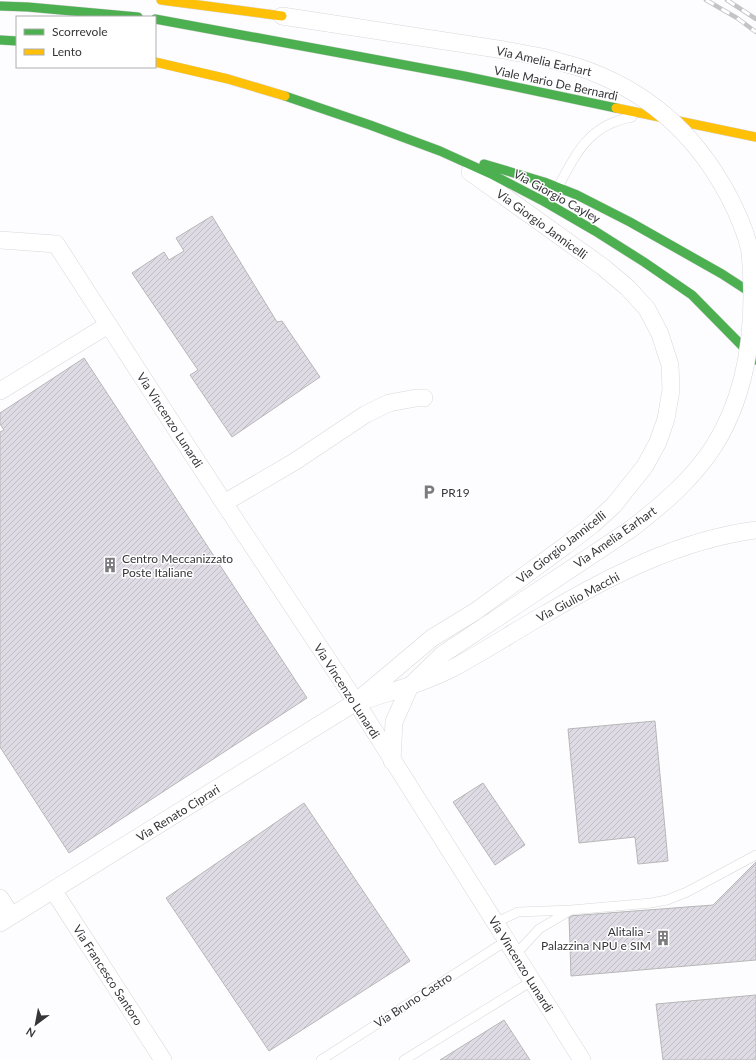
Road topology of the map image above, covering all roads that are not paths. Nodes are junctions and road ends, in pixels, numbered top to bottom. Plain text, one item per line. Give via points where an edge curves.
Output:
1 (160, 0) edge
2 (0, 6) edge
3 (127, 16) edge
4 (282, 16) joint
5 (156, 19) edge
6 (0, 40) edge
7 (16, 41) edge
8 (156, 62) edge
9 (649, 114) junction
10 (756, 137) edge
11 (440, 151) junction
12 (558, 187) junction
13 (0, 240) edge
14 (692, 295) junction
15 (756, 296) edge
16 (108, 325) junction
17 (756, 341) edge
18 (756, 360) edge
19 (0, 391) edge
20 (424, 398) dead end
21 (224, 502) junction
22 (756, 530) edge
23 (410, 686) junction
24 (356, 702) junction
25 (392, 761) junction
26 (756, 855) edge
27 (53, 890) junction
28 (0, 898) edge
29 (571, 910) junction
30 (6, 919) edge
31 (495, 923) junction
32 (506, 941) junction
33 (515, 955) junction
34 (532, 980) junction
35 (163, 1060) edge
36 (321, 1060) edge
37 (405, 1060) edge
38 (582, 1060) edge

1 - 4 main road
2 - 3 main road
4 - 23 street, Via Amelia Earhart, bridge via 542,57 599,74 616,82 650,103 692,142 722,183 734,206 750,251 755,312 747,371 739,396 714,446 686,482 631,529 443,654
5 - 9 main road, Viale Mario De Bernardi via 464,76
6 - 7 main road
8 - 11 main road, Via Giorgio Cayley via 276,93
9 - 10 main road, Viale Mario De Bernardi
9 - 12 lane via 627,118 597,131 585,141 575,155
11 - 12 main road
11 - 14 main road, Via Giorgio Cayley via 545,202 595,231
11 - 24 street, Via Giorgio Jannicelli via 603,267 628,288 647,309 660,334 670,365 670,397 658,442 645,466 614,505 565,546 476,610 432,638
12 - 15 main road via 630,222
13 - 16 street, Via Vincenzo Lunardi via 56,244
14 - 17 main road, Via Giorgio Cayley
14 - 18 main road
16 - 19 street
16 - 21 street, Via Vincenzo Lunardi
20 - 21 street via 388,403 366,414 294,462
21 - 24 street, Via Vincenzo Lunardi
22 - 23 street, Via Giulio Macchi via 705,540 639,565 548,612 452,669
23 - 24 street, Via Giulio Macchi
23 - 25 street via 394,722
24 - 25 street, Via Vincenzo Lunardi
24 - 27 street, Via Renato Ciprari
25 - 31 street, Via Vincenzo Lunardi
26 - 29 lane via 667,900
27 - 30 street, Via Renato Ciprari
27 - 35 street, Via Francesco Santoro
28 - 30 street
29 - 31 lane via 518,912
29 - 33 lane via 539,929
31 - 32 street, Via Vincenzo Lunardi
32 - 33 street, Via Vincenzo Lunardi
32 - 36 lane, Via Bruno Castro
33 - 34 street, Via Vincenzo Lunardi
34 - 37 lane
34 - 38 street, Via Vincenzo Lunardi

